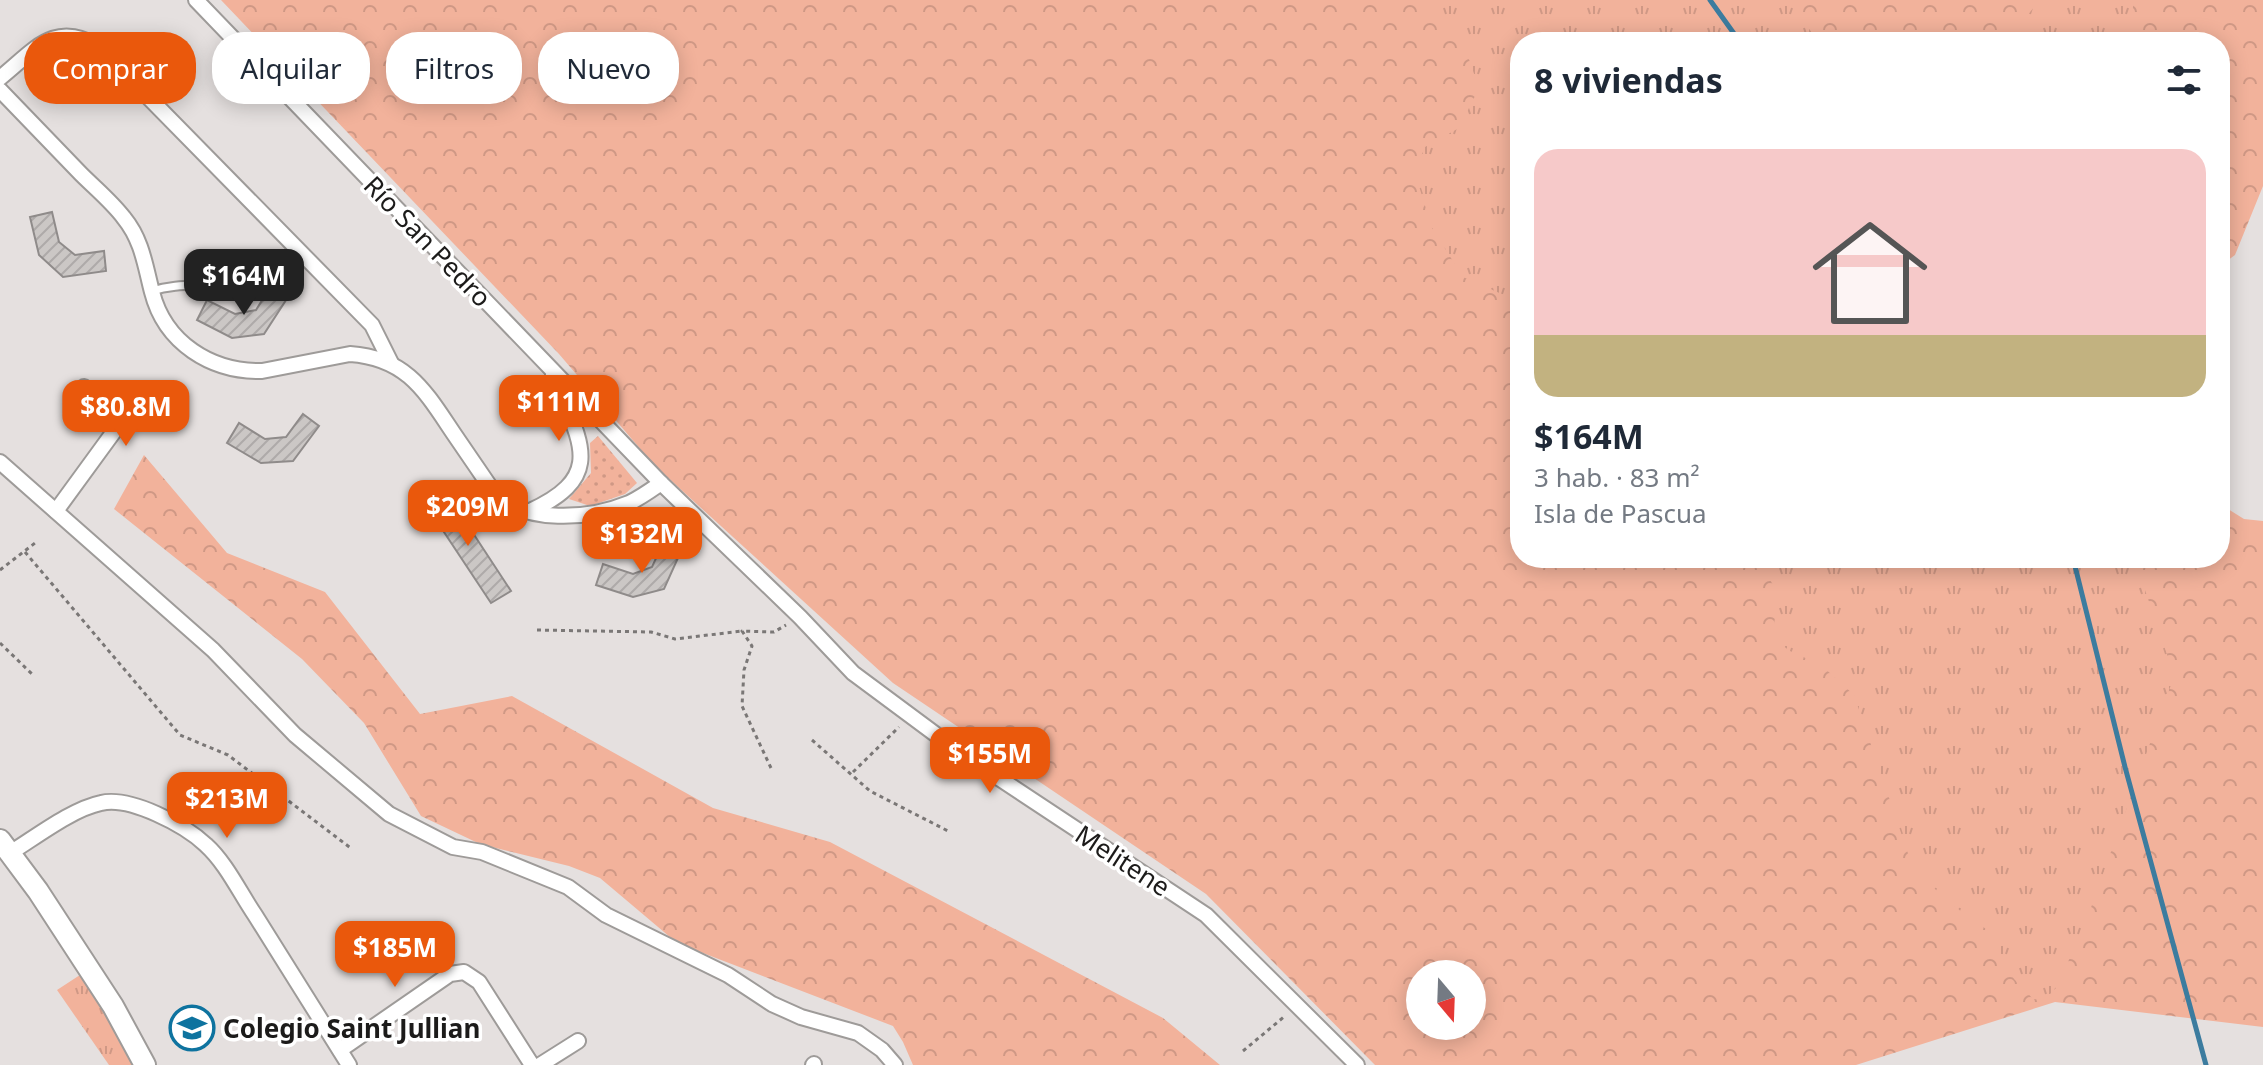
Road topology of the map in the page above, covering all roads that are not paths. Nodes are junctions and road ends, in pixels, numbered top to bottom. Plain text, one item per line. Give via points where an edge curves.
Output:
1 (196, 0) edge
2 (0, 78) edge
3 (0, 90) edge
4 (252, 275) dead end
5 (151, 291) junction
6 (391, 363) junction
7 (551, 369) junction
8 (84, 387) dead end
9 (0, 462) edge
10 (661, 483) junction
11 (56, 511) junction
12 (529, 511) junction
13 (5, 846) edge
14 (578, 1041) dead end
15 (340, 1050) junction
16 (145, 1065) edge
17 (349, 1065) edge
18 (532, 1065) edge
19 (540, 1065) edge
20 (895, 1065) edge
21 (1357, 1065) edge

1 - 7 street, Río San Pedro
2 - 6 street via 60,35 81,36 99,47 372,325
3 - 5 street via 123,217 143,253
4 - 5 lane via 221,285 181,284
5 - 6 street via 162,318 181,341 204,359 232,369 262,371 350,354
6 - 12 street via 421,386 500,498
7 - 10 street, Río San Pedro
7 - 12 street via 577,435 579,474 566,491
8 - 11 street via 118,426
9 - 11 street
10 - 12 street via 633,502 604,512
10 - 21 street, Melitene via 853,673 958,751 1206,915
11 - 20 street via 213,650 295,735 389,814 453,847 482,852 568,887 606,915 728,975 772,1004 858,1033
13 - 15 street via 103,802 128,804 188,831 208,846 233,882
13 - 16 street via 113,1006
14 - 19 street
15 - 17 street
15 - 18 street via 450,974 464,972 479,982

